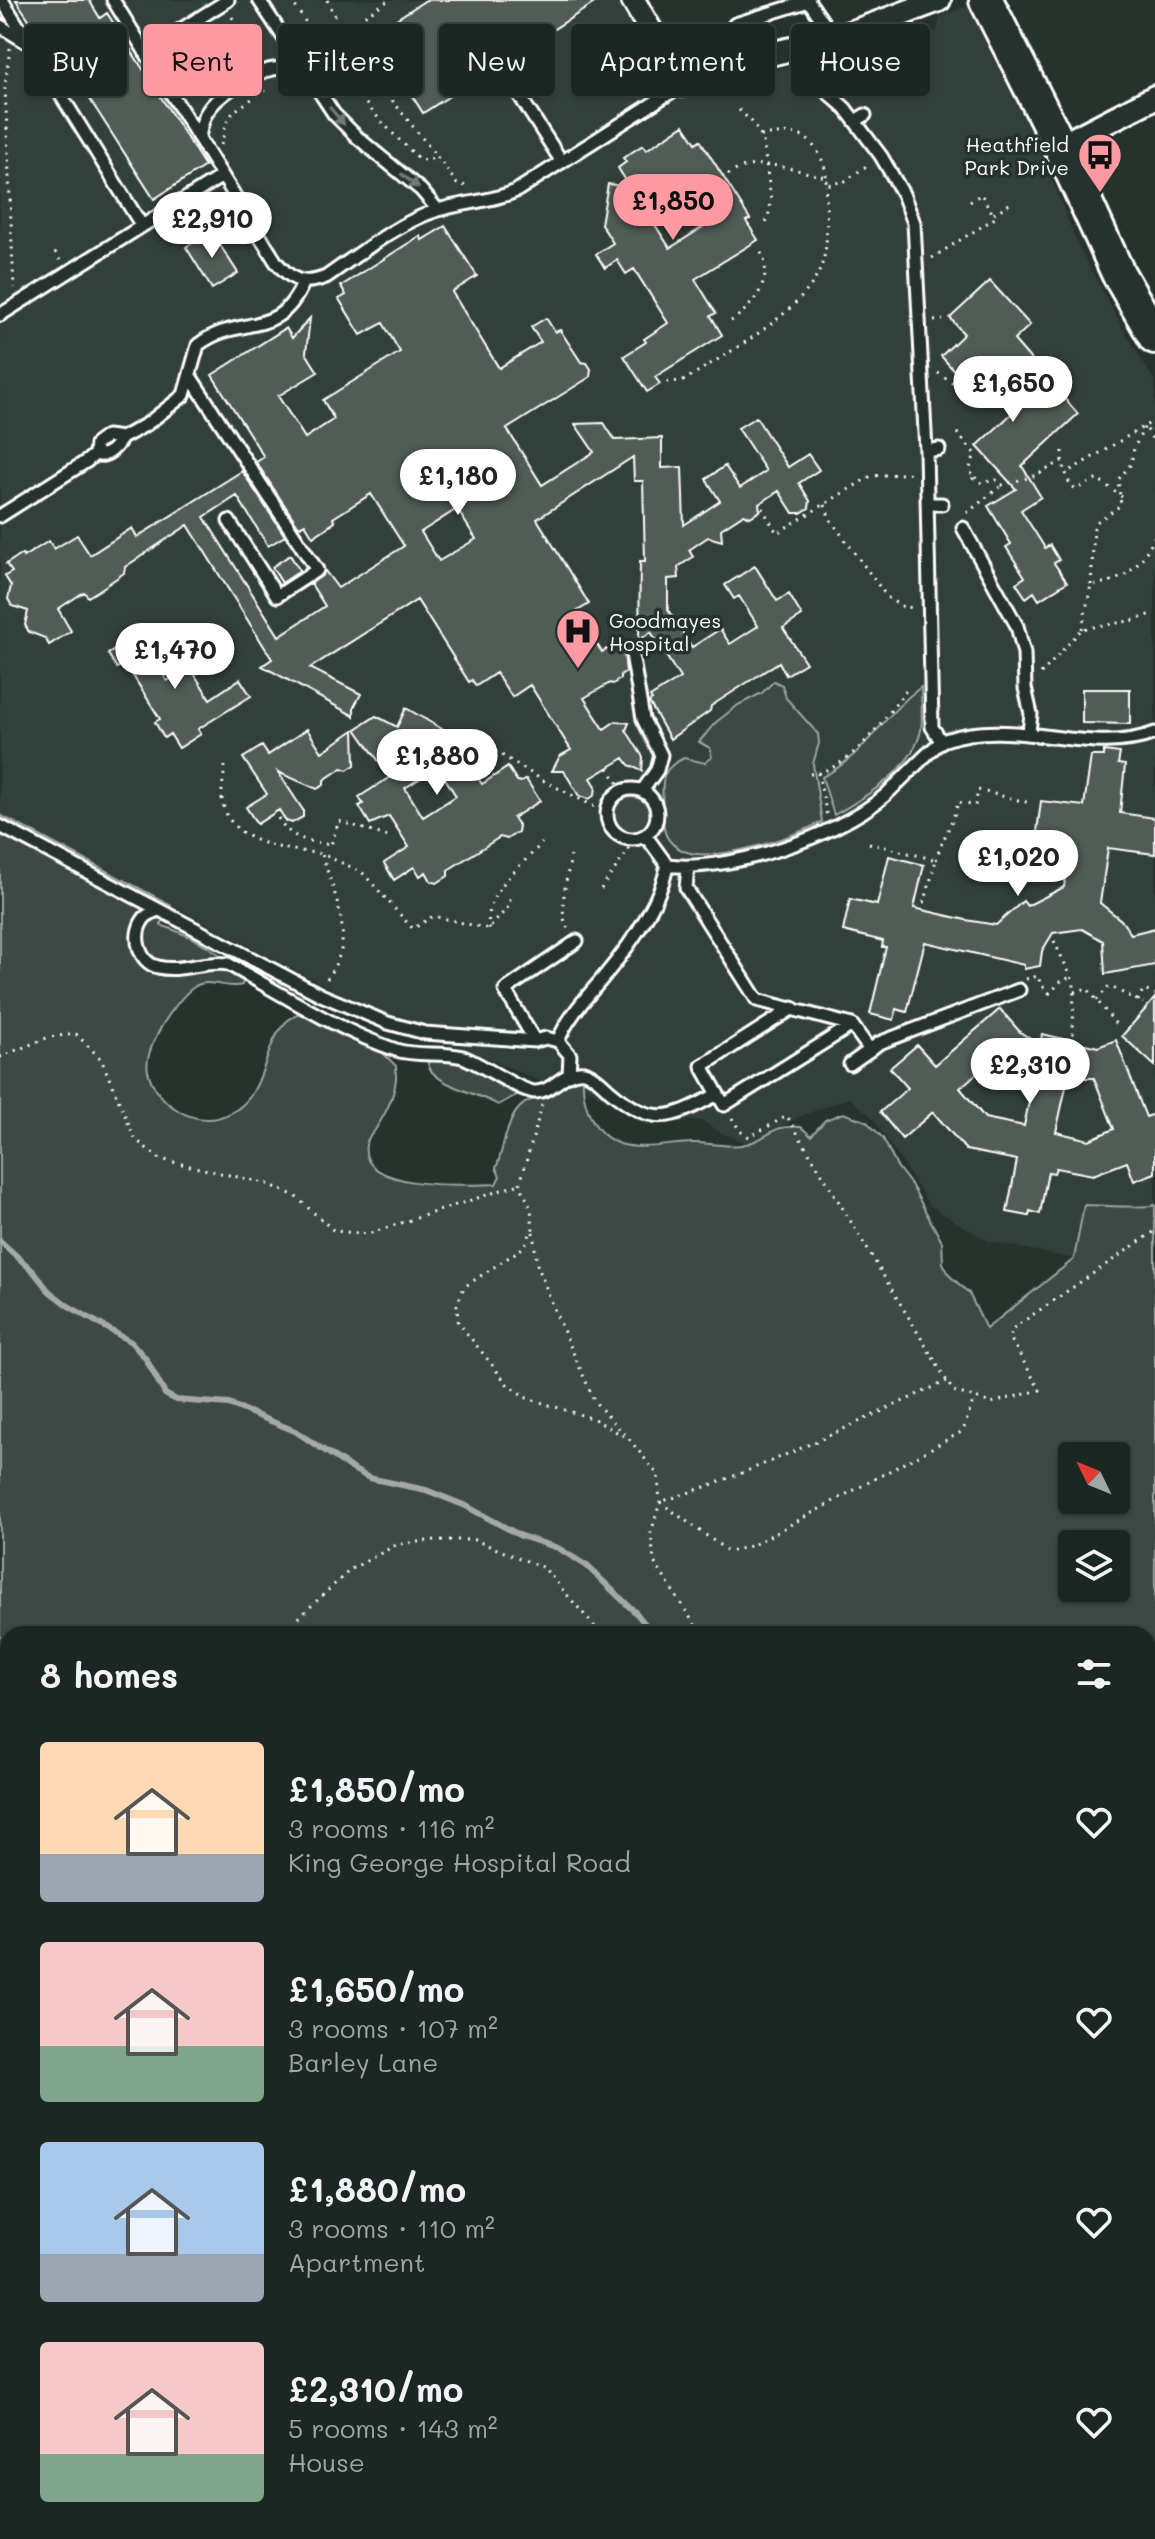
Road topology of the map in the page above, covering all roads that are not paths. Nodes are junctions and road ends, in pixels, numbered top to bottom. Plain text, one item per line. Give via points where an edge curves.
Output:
1 (2, 0) edge
2 (113, 0) edge
3 (228, 0) edge
4 (259, 0) edge
5 (633, 0) edge
6 (809, 0) edge
7 (939, 0) edge
8 (986, 0) edge
9 (190, 24) edge
10 (647, 24) edge
11 (735, 24) edge
12 (825, 24) edge
13 (873, 24) edge
14 (6, 29) edge
15 (278, 29) edge
16 (24, 37) edge
17 (24, 41) edge
18 (143, 49) edge
19 (278, 70) edge
20 (60, 96) edge
21 (173, 96) edge
22 (321, 96) edge
23 (520, 96) edge
24 (665, 96) edge
25 (831, 96) edge
26 (1155, 97) edge
27 (199, 137) junction
28 (1060, 146) junction
29 (562, 162) junction
30 (222, 176) junction
31 (438, 210) junction
32 (142, 226) junction
33 (928, 230) dead end
34 (915, 244) junction
35 (304, 281) junction
36 (0, 315) edge
37 (1155, 337) edge
38 (190, 376) junction
39 (939, 449) dead end
40 (926, 451) junction
41 (927, 504) junction
42 (942, 504) dead end
43 (0, 516) edge
44 (229, 521) dead end
45 (963, 528) road end
46 (632, 654) dead end
47 (1029, 732) junction
48 (1155, 733) edge
49 (941, 741) junction
50 (642, 791) junction
51 (0, 826) edge
52 (646, 836) junction
53 (667, 865) junction
54 (688, 868) junction
55 (158, 910) junction
56 (577, 941) road end
57 (1021, 984) road end
58 (793, 1008) junction
59 (852, 1025) junction
60 (535, 1041) junction
61 (558, 1041) junction
62 (870, 1050) junction
63 (850, 1064) dead end
64 (569, 1075) junction
65 (721, 1099) junction

1 - 16 lane
2 - 18 lane
3 - 9 lane
4 - 15 lane
5 - 10 street
6 - 11 lane
6 - 12 lane
7 - 13 street
8 - 28 main road
14 - 17 lane
19 - 27 lane via 266,71 218,100 205,114
20 - 32 lane
21 - 27 lane
22 -> 31 lane via 358,138
23 - 29 lane
24 - 29 lane
25 - 34 lane via 860,118 908,191
26 - 28 street
27 - 30 lane
28 - 37 main road via 1118,273
29 - 31 lane via 504,196
30 - 32 lane
30 - 35 lane via 276,262 287,275
31 - 35 lane via 402,226 326,277
32 - 36 lane
33 - 34 lane
34 - 40 lane via 922,292
35 - 38 lane via 296,300 265,324 226,329 198,345
38 - 43 lane via 181,400 122,438 107,436 96,444 95,454
38 - 44 lane via 317,570 277,596
39 - 40 lane
40 - 41 lane
41 - 42 lane
41 - 49 lane via 936,629 932,727
45 - 47 lane via 1017,626 1031,714
46 - 50 lane via 643,719 661,755
47 - 48 lane via 1092,740
47 - 49 lane via 986,732
49 - 54 lane via 876,803 830,830 766,853
50 - 52 lane via 654,801 658,816
50 - 52 lane via 623,791 607,813 616,834 631,840
51 - 55 lane
52 - 53 lane
53 - 54 lane
53 - 61 lane via 664,884 622,954 565,1024
54 - 58 lane via 686,888 757,1000
55 - 60 lane via 321,995 388,1023 425,1033
55 - 64 lane via 144,918 138,948 156,967 228,964 362,1038 401,1052 461,1057 532,1092 546,1090
56 - 60 lane via 505,990
57 - 62 lane
58 - 59 lane
58 - 65 lane via 702,1066
59 - 62 lane
59 - 65 lane
60 - 61 lane
61 - 64 lane via 570,1055
62 - 63 lane
64 - 65 lane via 584,1072 629,1107 652,1117

